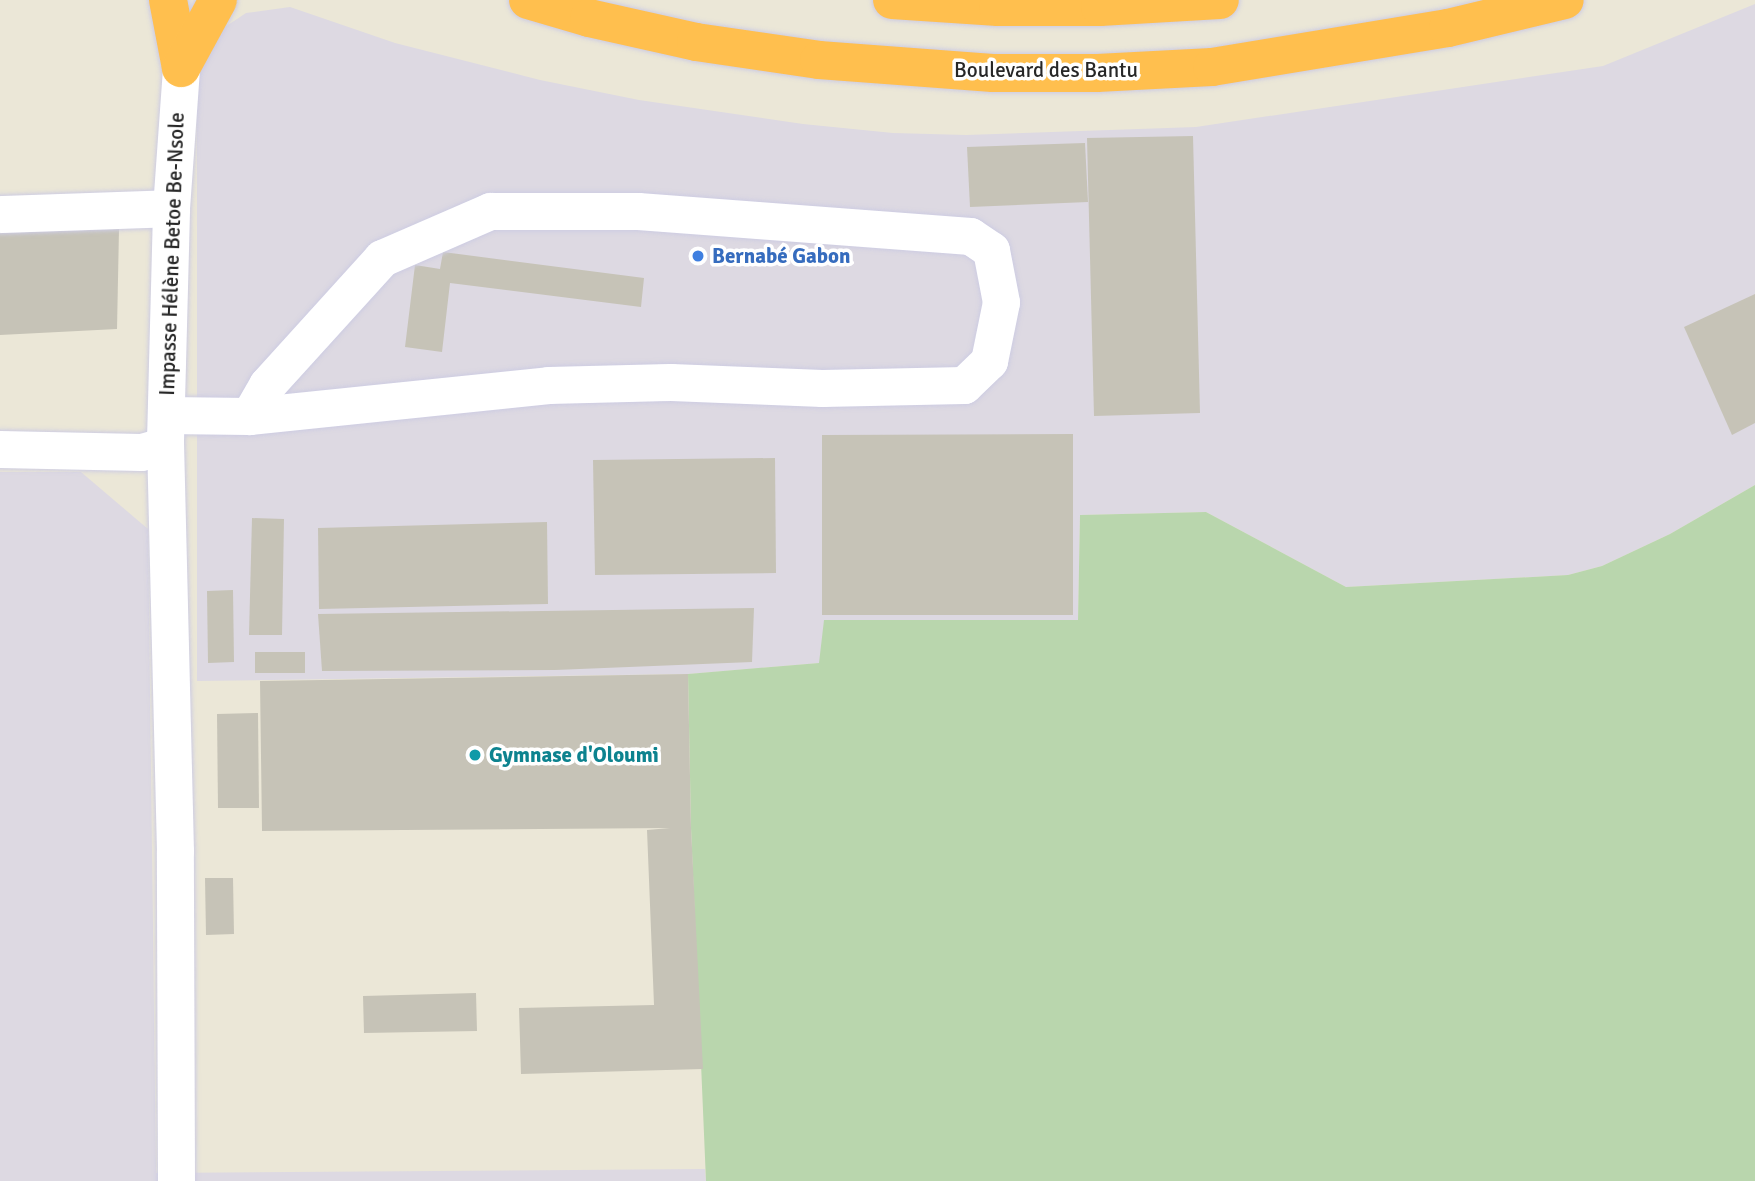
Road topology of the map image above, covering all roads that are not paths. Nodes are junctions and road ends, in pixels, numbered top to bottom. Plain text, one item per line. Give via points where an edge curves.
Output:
1 (168, 0) edge
2 (218, 0) edge
3 (528, 0) edge
4 (892, 0) edge
5 (1220, 0) edge
6 (1565, 0) edge
7 (181, 68) junction
8 (171, 208) junction
9 (0, 214) edge
10 (250, 416) junction
11 (166, 427) junction
12 (0, 449) edge
13 (176, 1181) edge

1 - 7 highway
2 - 7 highway
3 - 6 highway, Boulevard des Bantu via 696,41 819,60 993,73 1212,67 1448,28
4 - 5 highway via 1100,7
7 - 8 street, Impasse Hélène Betoe Be-Nsole
8 - 9 street
8 - 11 street, Impasse Hélène Betoe Be-Nsole
10 - 10 street via 548,385 964,385 989,361 1001,302 991,250 970,236 638,211 490,211 382,258 267,385
10 - 11 street
11 - 12 street via 156,448 141,452
11 - 13 street, Impasse Hélène Betoe Be-Nsole via 175,798

